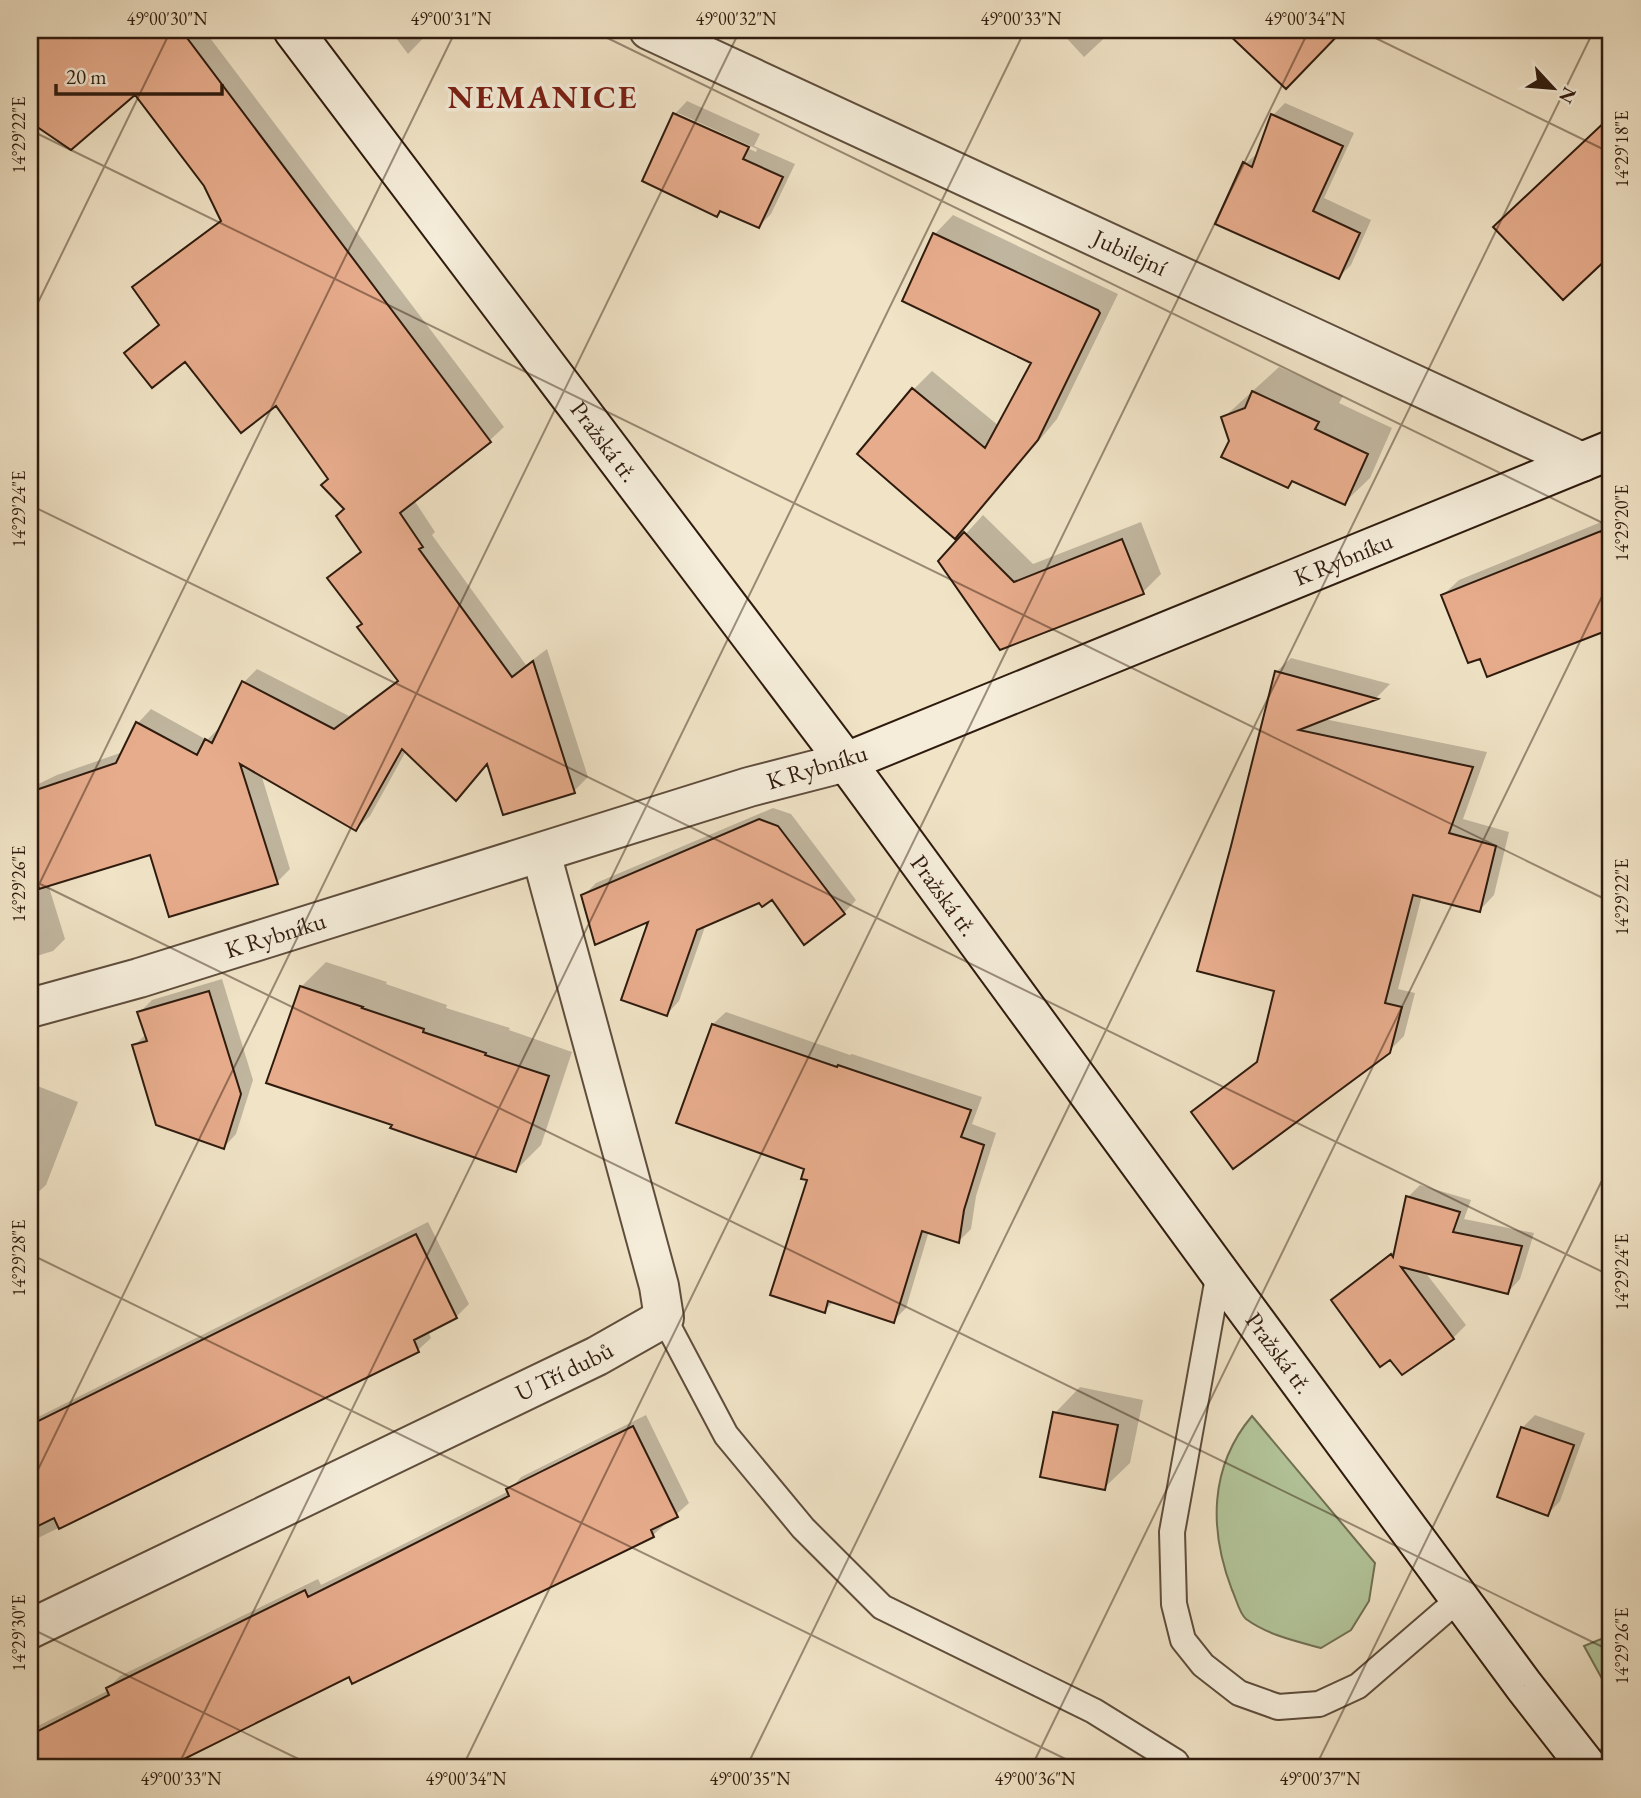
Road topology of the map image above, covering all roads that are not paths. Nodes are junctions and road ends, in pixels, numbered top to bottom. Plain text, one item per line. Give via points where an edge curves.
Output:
1 (293, 30) edge
2 (649, 30) edge
3 (1596, 456) edge
4 (846, 762) junction
5 (541, 853) junction
6 (30, 1007) edge
7 (1219, 1272) junction
8 (663, 1318) junction
9 (1460, 1598) junction
10 (30, 1629) edge
11 (1179, 1768) edge
12 (1588, 1768) edge

1 - 4 street, Pražská tř.
2 - 3 street, Jubilejní
3 - 4 street, K Rybníku
4 - 5 street, K Rybníku via 749,787
4 - 7 street, Pražská tř.
5 - 6 street, K Rybníku via 139,978
5 - 8 street via 654,1267
7 - 9 street, Pražská tř.
7 - 9 lane via 1172,1532 1174,1604 1183,1640 1203,1665 1239,1693 1278,1707 1319,1704 1358,1686
8 - 10 street, U Tří dubů via 597,1356
8 - 11 lane via 726,1435 803,1528 882,1607 1094,1711
9 - 12 street, Pražská tř.

